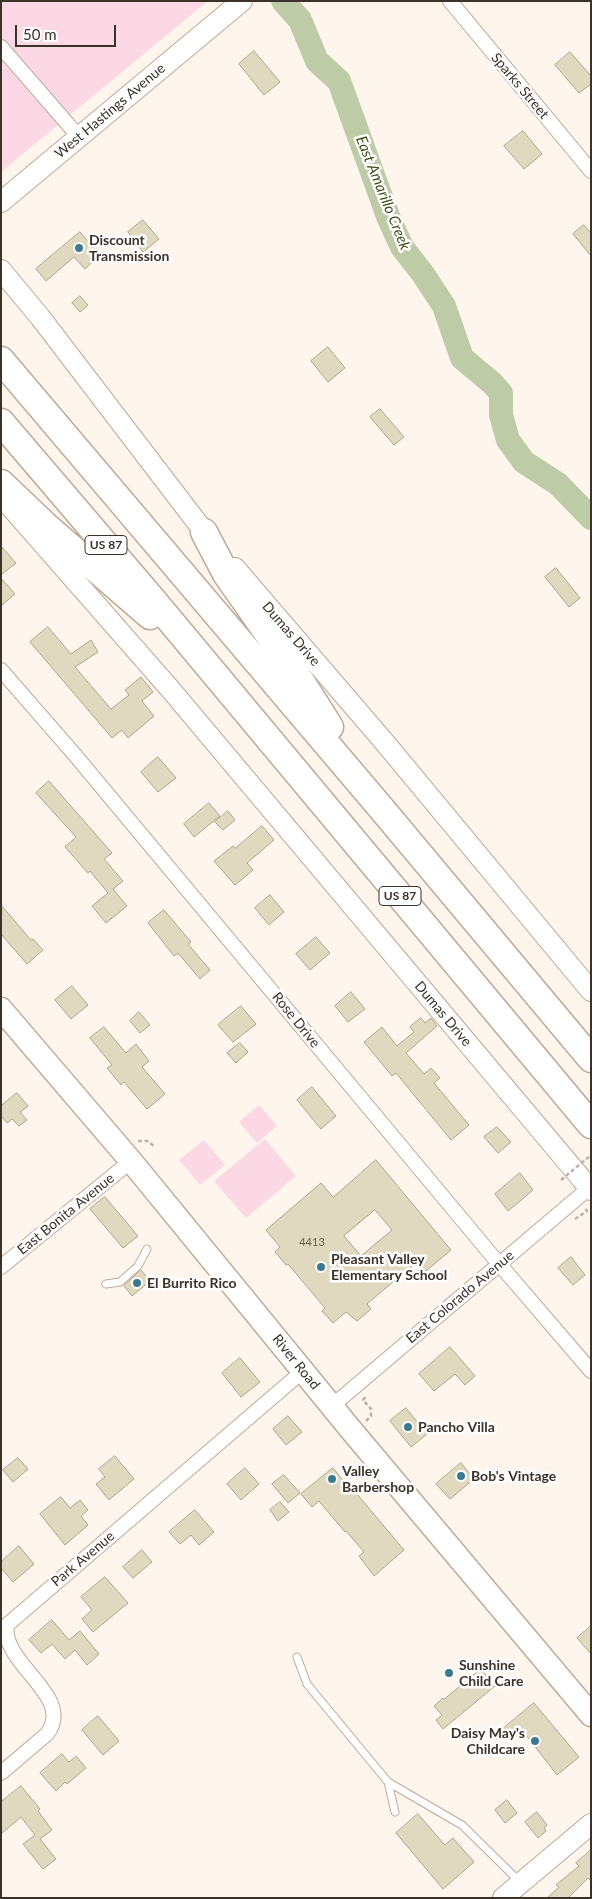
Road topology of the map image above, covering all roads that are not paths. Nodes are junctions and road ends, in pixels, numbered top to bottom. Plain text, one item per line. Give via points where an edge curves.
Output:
1 (242, 1) edge
2 (450, 1) edge
3 (1, 47) edge
4 (79, 137) junction
5 (591, 171) edge
6 (1, 202) edge
7 (1, 270) edge
8 (1, 360) edge
9 (1, 422) edge
10 (1, 483) edge
11 (1, 497) edge
12 (204, 532) junction
13 (209, 668) junction
14 (1, 670) edge
15 (380, 808) junction
16 (591, 991) edge
17 (1, 1009) edge
18 (591, 1059) edge
19 (591, 1125) edge
20 (131, 1161) junction
21 (590, 1189) edge
22 (147, 1249) dead end
23 (500, 1264) junction
24 (1, 1267) edge
25 (106, 1284) dead end
26 (303, 1371) junction
27 (591, 1371) edge
28 (332, 1406) junction
29 (297, 1657) dead end
30 (591, 1715) edge
31 (1, 1773) edge
32 (388, 1782) junction
33 (395, 1812) dead end
34 (588, 1830) edge
35 (520, 1882) junction
36 (502, 1898) edge

1 - 4 main road, West Hastings Avenue
2 - 5 street, Sparks Street
3 - 4 street
4 - 6 main road, West Hastings Avenue
7 - 12 main road, Dumas Drive
8 - 15 highway, US 87
9 - 13 highway, US 87
10 - 13 highway
11 - 21 main road, Dumas Drive via 178,698
12 - 15 highway via 226,574 299,678
12 - 16 main road, Dumas Drive
13 - 19 highway, US 87
14 - 23 street, Rose Drive
15 - 18 highway, US 87
17 - 20 main road, River Road
20 - 24 street, East Bonita Avenue
20 - 26 main road, River Road
21 - 23 street, East Colorado Avenue
22 - 25 lane via 138,1266 126,1278
23 - 27 street, Rose Drive
23 - 28 street, East Colorado Avenue
26 - 28 main road, River Road
26 - 31 street, Park Avenue via 7,1625 2,1637 5,1650 44,1699 53,1719 46,1734
28 - 30 main road, River Road
29 - 32 lane via 308,1684
32 - 33 lane
32 - 35 lane via 462,1825
34 - 35 main road
35 - 36 main road

